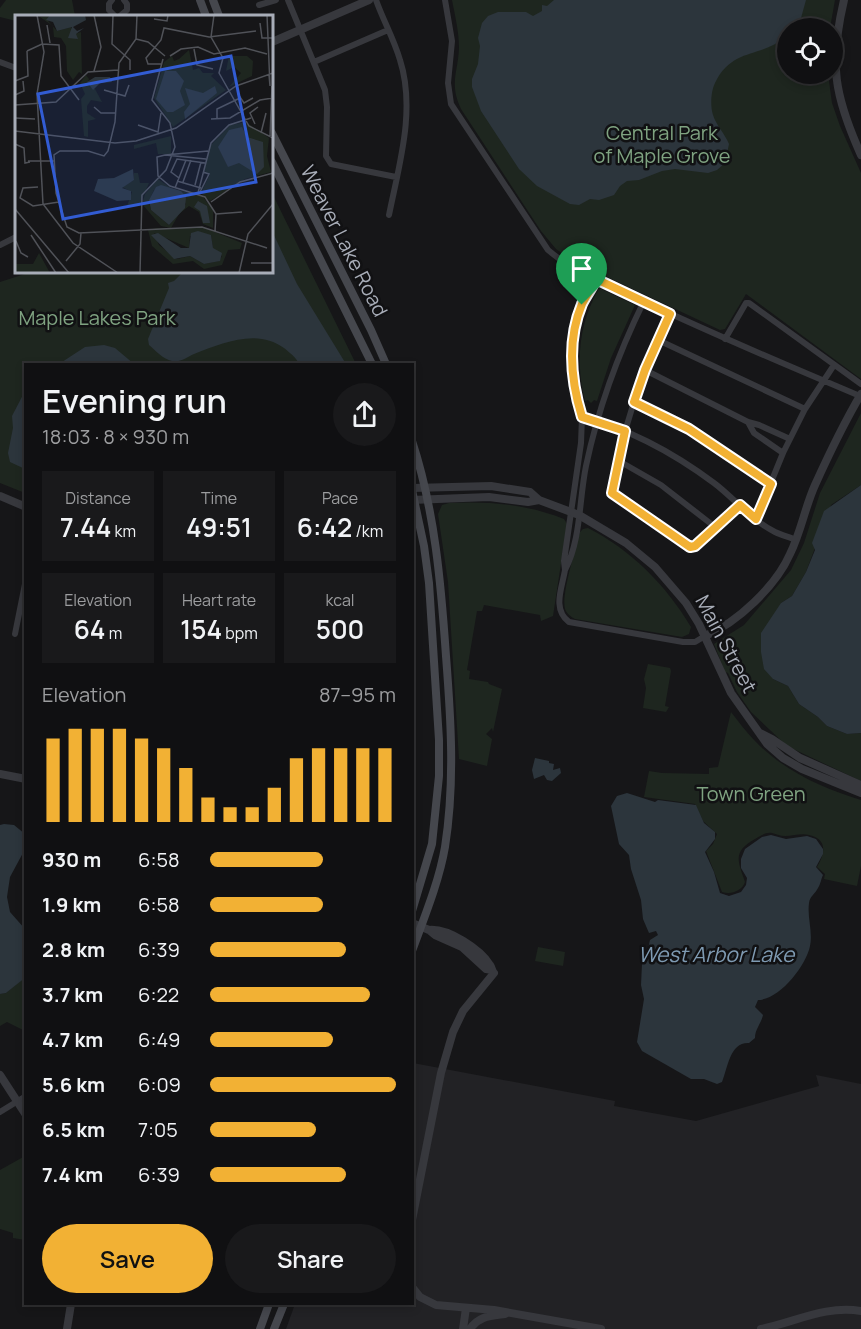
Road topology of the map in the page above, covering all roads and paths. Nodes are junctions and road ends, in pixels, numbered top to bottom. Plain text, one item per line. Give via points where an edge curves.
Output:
1 (112, 0) edge
2 (124, 0) edge
3 (200, 0) edge
4 (213, 0) edge
5 (276, 0) edge
6 (288, 0) edge
7 (369, 0) edge
8 (376, 0) edge
9 (445, 0) edge
10 (844, 0) edge
11 (259, 5) dead end
12 (114, 15) edge
13 (123, 15) edge
14 (206, 15) edge
15 (219, 15) edge
16 (300, 29) junction
17 (388, 30) junction
18 (273, 40) edge
19 (0, 62) edge
20 (314, 62) junction
21 (15, 68) edge
22 (273, 135) edge
23 (861, 155) edge
24 (273, 164) edge
25 (396, 177) junction
26 (389, 215) dead end
27 (15, 238) edge
28 (0, 245) edge
29 (596, 279) junction
30 (644, 302) junction
31 (670, 314) junction
32 (725, 339) junction
33 (658, 340) junction
34 (372, 363) edge
35 (386, 363) edge
36 (834, 365) junction
37 (645, 370) junction
38 (823, 380) junction
39 (861, 384) edge
40 (860, 395) edge
41 (634, 402) junction
42 (805, 409) junction
43 (582, 417) junction
44 (597, 420) junction
45 (748, 422) junction
46 (625, 431) junction
47 (790, 439) junction
48 (414, 448) edge
49 (783, 453) junction
50 (619, 461) junction
51 (771, 484) junction
52 (425, 488) junction
53 (414, 489) edge
54 (0, 496) edge
55 (428, 500) junction
56 (539, 500) junction
57 (414, 501) edge
58 (740, 505) junction
59 (24, 506) edge
60 (575, 513) junction
61 (756, 519) junction
62 (716, 527) junction
63 (796, 540) junction
64 (24, 589) edge
65 (15, 634) dead end
66 (705, 636) junction
67 (759, 733) junction
68 (0, 774) edge
69 (24, 778) edge
70 (861, 785) edge
71 (861, 793) edge
72 (414, 904) edge
73 (421, 926) edge
74 (414, 945) edge
75 (0, 1075) edge
76 (24, 1096) edge
77 (17, 1101) junction
78 (24, 1111) edge
79 (0, 1112) edge
80 (414, 1166) edge
81 (422, 1168) junction
82 (414, 1210) edge
83 (414, 1290) edge
84 (71, 1305) edge
85 (269, 1305) edge
86 (284, 1305) edge
87 (466, 1308) junction
88 (861, 1311) edge
89 (513, 1313) junction
90 (67, 1329) edge
91 (260, 1329) edge
92 (274, 1329) edge
93 (463, 1329) edge
94 (470, 1329) edge
95 (601, 1329) edge
96 (761, 1329) edge

1 - 12 street via 108,10
2 - 13 street via 127,7
3 - 14 main road
4 - 15 main road
5 - 11 street
6 - 16 street
7 - 16 street
8 - 17 street
9 - 29 street via 452,41 448,83 451,104 548,250 567,266
10 - 23 street via 835,46 837,87
16 - 18 street
16 - 20 street
17 - 20 street
17 - 25 street via 406,88 405,130
19 - 21 street
20 - 25 street via 325,90 326,156 331,164
22 - 35 main road, Weaver Lake Road
24 - 34 main road, Weaver Lake Road
25 - 26 street
27 - 28 street
29 - 30 street
29 - 43 street via 582,305 573,346 574,386
30 - 31 street
30 - 44 street via 612,372
31 - 32 street
31 - 33 street
32 - 36 street via 749,303
32 - 38 street
33 - 37 street
33 - 42 street
36 - 38 street
36 - 39 street
37 - 41 street
37 - 45 street
38 - 40 street
38 - 42 street
40 - 63 street via 815,486
41 - 46 street
41 - 51 street via 689,429
42 - 47 street
43 - 44 street
43 - 60 street
44 - 46 street
44 - 60 street
45 - 47 street
45 - 49 street via 754,433
46 - 50 street
46 - 58 street via 677,458
47 - 49 street
48 - 52 main road
49 - 51 street
50 - 62 street via 662,485
50 - 62 street via 612,493 686,546 695,546
51 - 61 street
52 - 53 street, Main Street
52 - 55 main road
52 - 56 street, Main Street via 508,487 530,492
54 - 59 street
55 - 56 street, Main Street
55 - 57 street, Main Street
55 - 73 main road via 438,560 452,774 444,849
56 - 60 street, Main Street
57 - 72 main road via 429,583 440,740 432,844
58 - 61 street
58 - 62 street
60 - 66 street, Main Street via 626,543 655,567 686,603
60 - 66 street via 559,606 565,619 683,642 695,642
61 - 63 street
63 - 66 street via 778,574 758,597 731,622
64 - 65 street
66 - 67 street, Main Street via 731,693
67 - 70 street, Main Street via 810,763
67 - 71 street, Main Street via 792,763
68 - 69 street
73 - 74 main road
73 - 81 street via 462,947 493,972 463,1011 453,1032
75 - 77 street
76 - 77 street
77 - 78 street
77 - 79 street
80 - 81 street
81 - 82 street
83 - 87 street via 431,1304
84 - 90 street
85 - 91 main road
86 - 92 main road
87 - 89 street
87 - 93 street
88 - 96 street via 830,1310
89 - 94 street via 483,1317
89 - 95 street

